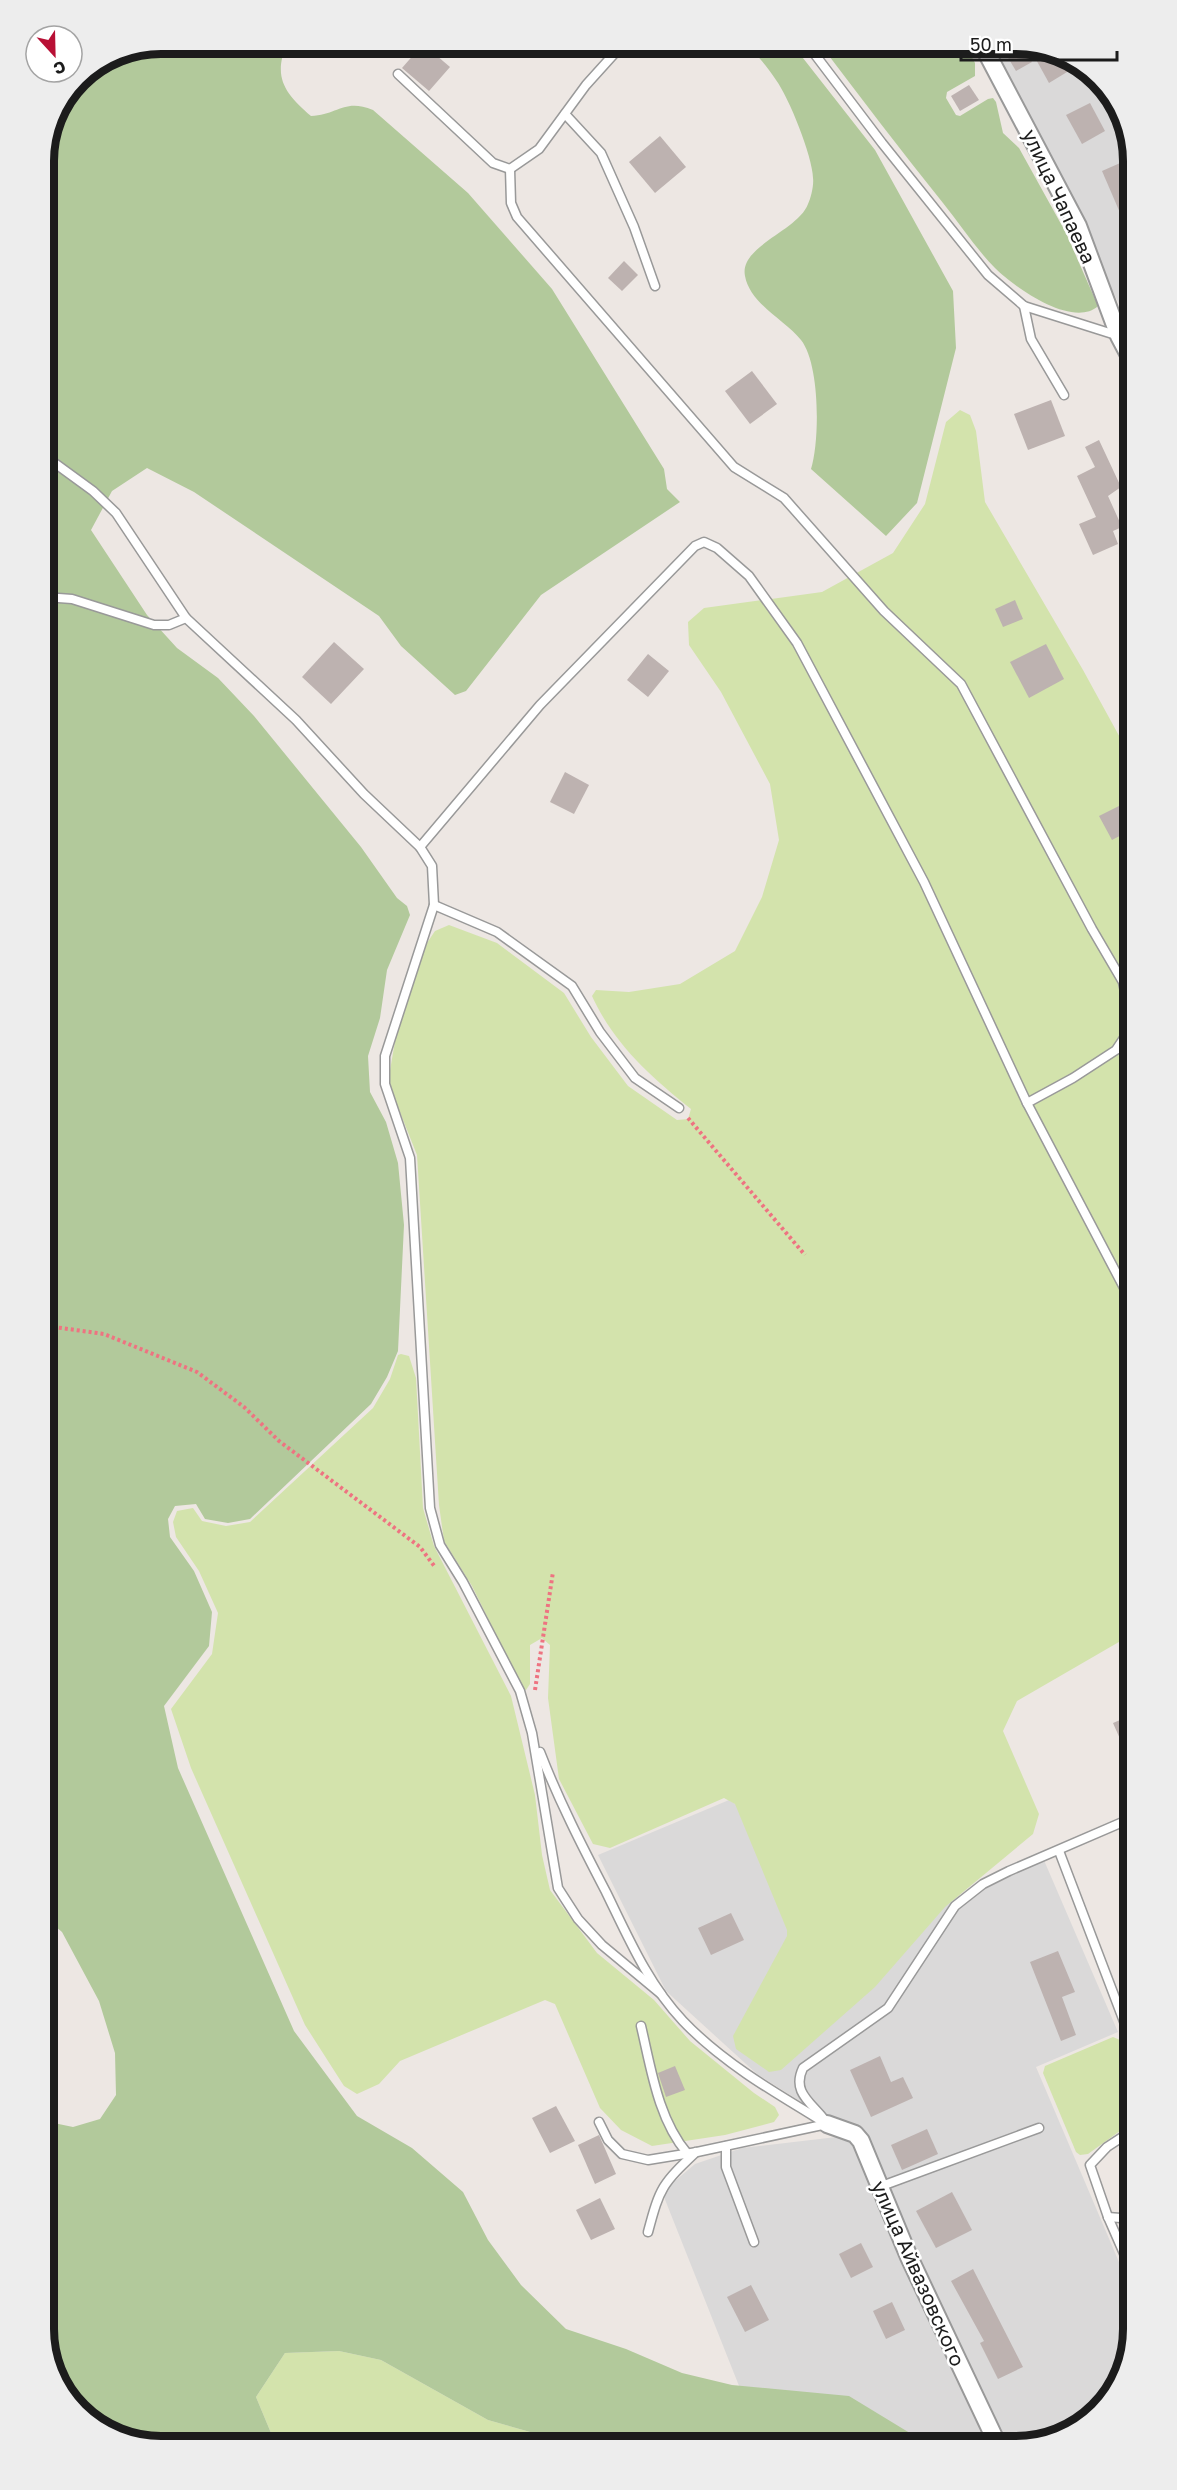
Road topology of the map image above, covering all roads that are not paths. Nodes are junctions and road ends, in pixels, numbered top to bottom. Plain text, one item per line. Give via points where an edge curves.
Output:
1 (615, 54) edge
2 (815, 54) edge
3 (987, 54) edge
4 (398, 74) dead end
5 (565, 114) junction
6 (510, 169) junction
7 (655, 286) dead end
8 (1024, 306) junction
9 (1119, 336) junction
10 (1123, 344) edge
11 (1064, 395) dead end
12 (54, 463) edge
13 (54, 598) edge
14 (186, 618) junction
15 (420, 847) junction
16 (434, 905) junction
17 (1123, 982) edge
18 (1123, 1040) edge
19 (1027, 1103) junction
20 (679, 1108) road end
21 (1123, 1286) edge
22 (532, 1733) junction
23 (1123, 1822) edge
24 (1059, 1851) junction
25 (661, 1994) junction
26 (1123, 2019) edge
27 (641, 2026) dead end
28 (599, 2122) dead end
29 (827, 2124) junction
30 (1039, 2128) dead end
31 (1123, 2137) edge
32 (726, 2146) junction
33 (697, 2152) junction
34 (687, 2153) junction
35 (879, 2187) junction
36 (1108, 2217) junction
37 (1123, 2218) edge
38 (648, 2232) dead end
39 (754, 2242) dead end
40 (1123, 2251) edge
41 (994, 2436) edge

1 - 5 lane
2 - 8 lane via 988,275
3 - 9 street, улица Чапаева via 1078,226
4 - 6 lane via 493,163
5 - 6 lane via 539,149
5 - 7 lane via 601,153
6 - 17 lane via 511,203 517,217 734,467 784,498 884,611 962,684
8 - 9 lane
8 - 11 lane via 1031,339
9 - 10 street, улица Чапаева
12 - 14 lane via 116,513
13 - 14 lane via 72,599 154,625 169,625
14 - 15 lane via 296,720 364,794
15 - 16 lane via 432,866
15 - 19 lane via 540,705 704,542 717,548 749,576 797,643 924,882
16 - 20 lane via 497,932 572,986 600,1032 636,1078
16 - 22 lane via 385,1056 385,1083 410,1158 430,1508 440,1545 464,1582 520,1691
18 - 19 lane via 1116,1050
19 - 21 lane
22 - 25 lane via 574,1832
22 - 25 lane via 558,1888 578,1919 602,1945
23 - 24 lane
24 - 26 lane
24 - 29 lane via 1000,1875 954,1906 888,2008 803,2068 798,2087
25 - 29 lane via 684,2022 757,2082
27 - 34 lane via 663,2111
28 - 34 lane via 608,2140 622,2154 648,2160
29 - 32 lane
29 - 35 street, улица Айвазовского via 855,2134 861,2141
30 - 35 lane
31 - 36 lane via 1090,2165
32 - 33 lane
32 - 39 lane via 726,2167
33 - 34 lane
33 - 38 lane via 666,2180
35 - 41 street, улица Айвазовского
36 - 37 lane
36 - 40 lane

